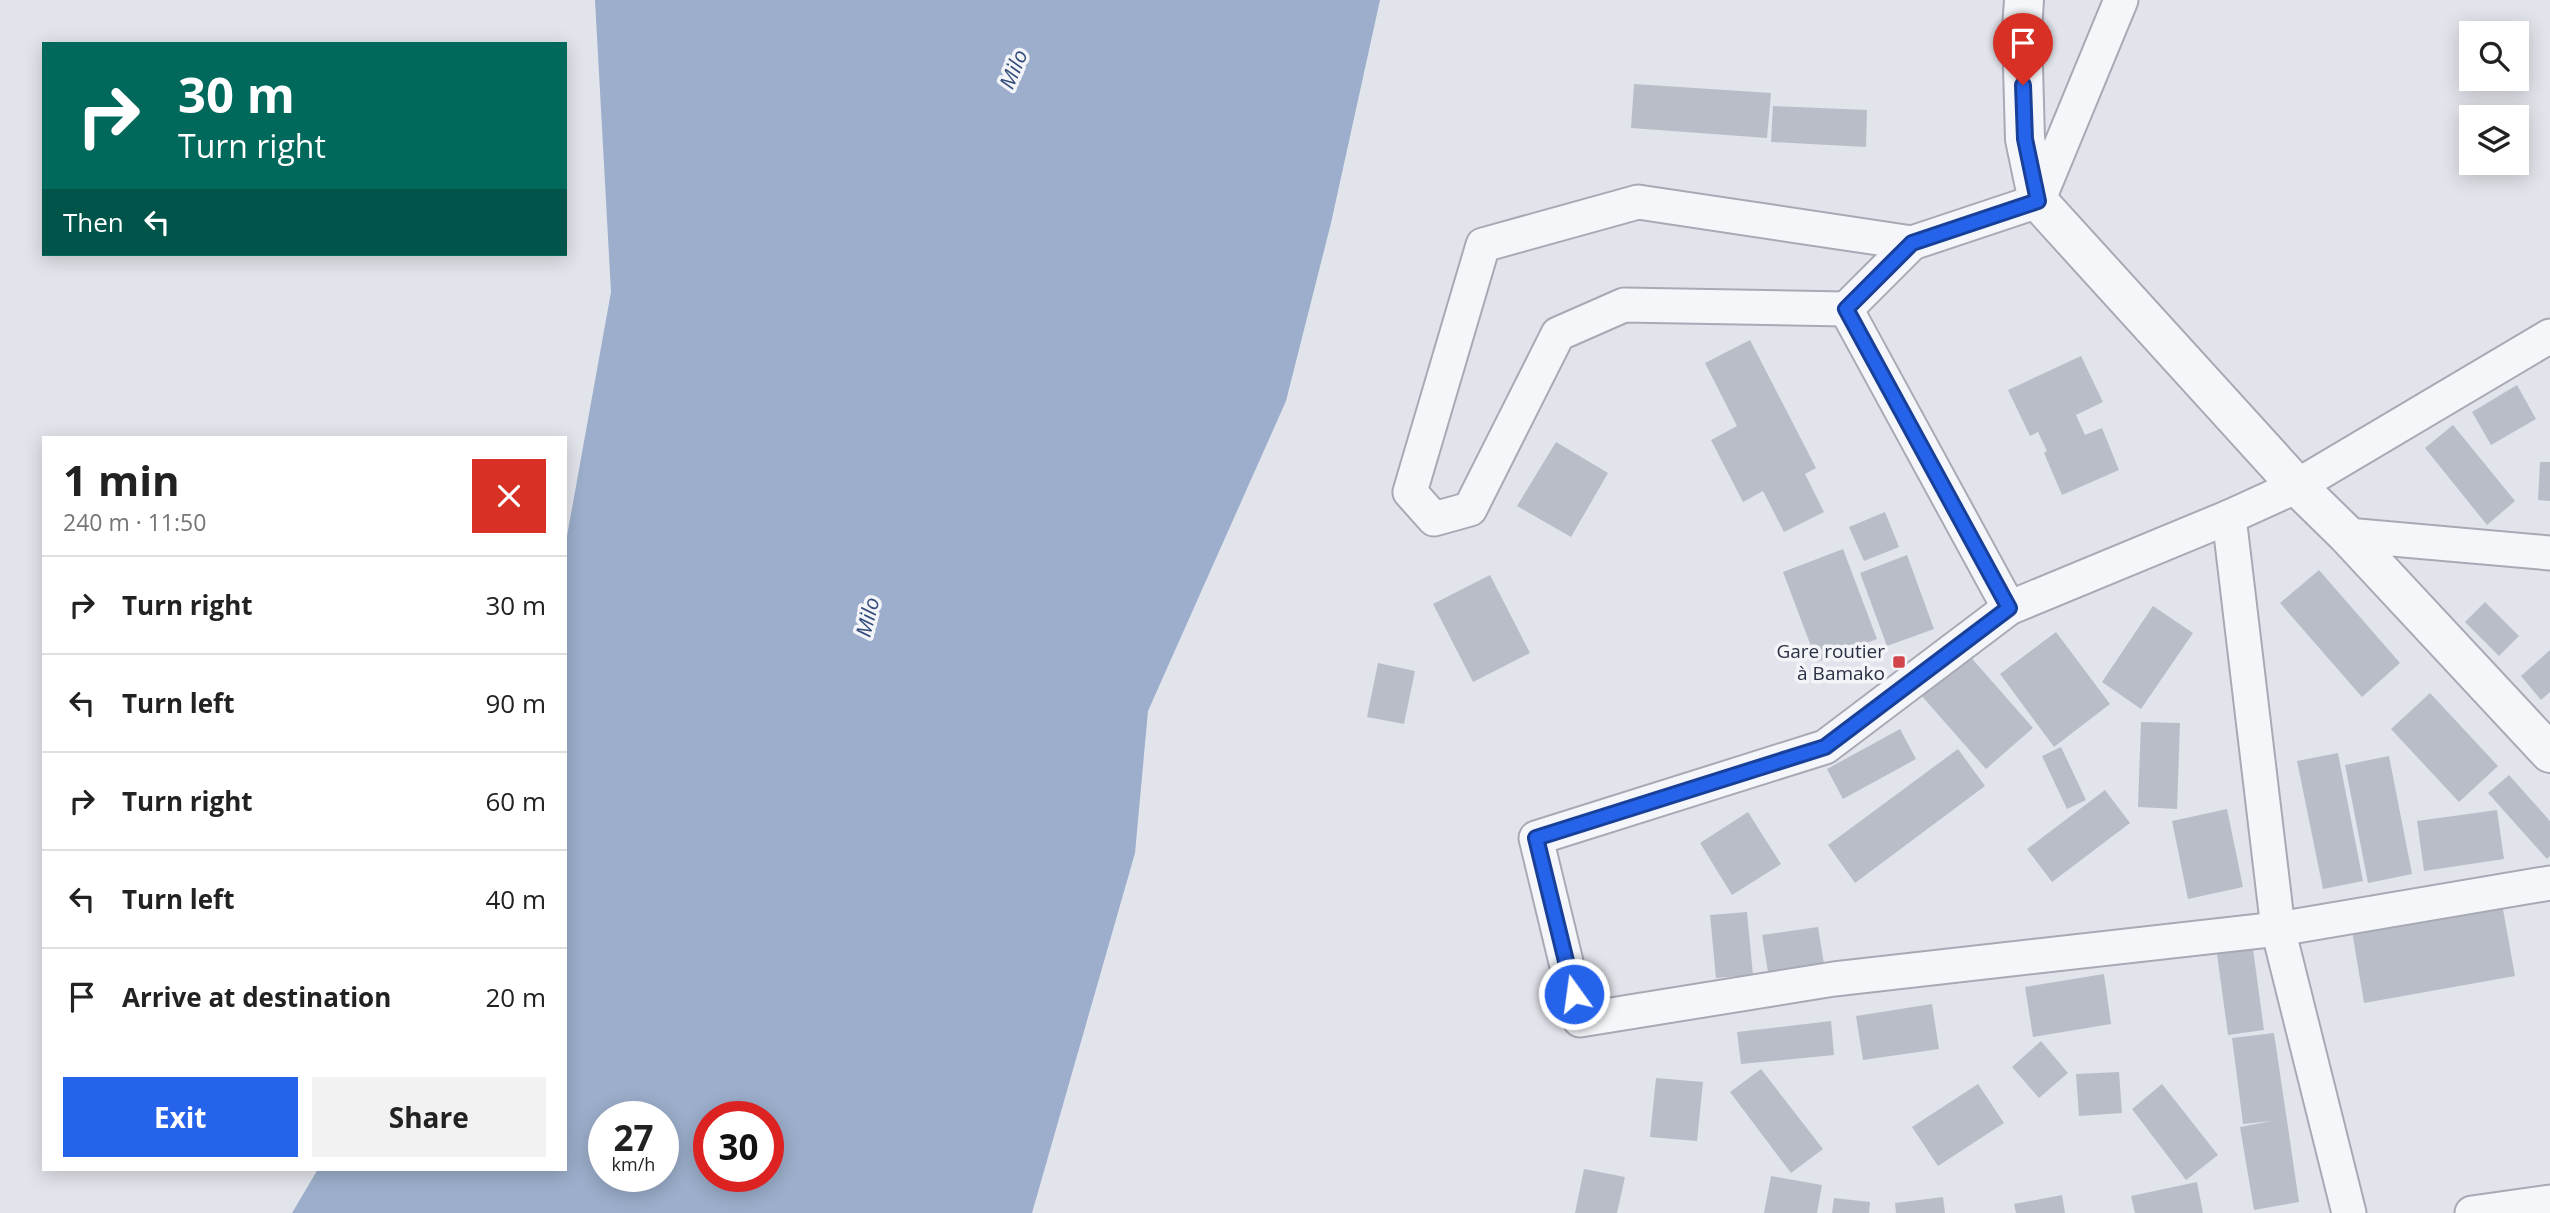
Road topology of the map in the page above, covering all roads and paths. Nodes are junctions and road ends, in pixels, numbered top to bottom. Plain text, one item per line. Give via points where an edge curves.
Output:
1 (2024, 0) edge
2 (2121, 0) edge
3 (2038, 201) junction
4 (1912, 243) junction
5 (1846, 309) junction
6 (2550, 337) edge
7 (2297, 486) junction
8 (2229, 517) junction
9 (2347, 535) junction
10 (2550, 553) edge
11 (2009, 608) junction
12 (2550, 752) edge
13 (2550, 883) edge
14 (2278, 929) junction
15 (2550, 1202) edge
16 (2349, 1213) edge
17 (2472, 1213) edge

1 - 3 street via 2025,139
2 - 3 street
3 - 4 street
3 - 7 street
4 - 5 street
4 - 5 street via 1637,202 1483,245 1410,492 1434,519 1470,509 1558,334 1624,305
5 - 11 street
6 - 7 street
7 - 8 street
7 - 9 street
8 - 11 street
8 - 14 street
9 - 10 street
9 - 12 street
11 - 14 street via 1825,747 1536,838 1580,1020 1834,979
13 - 14 street
14 - 16 street
15 - 17 street

